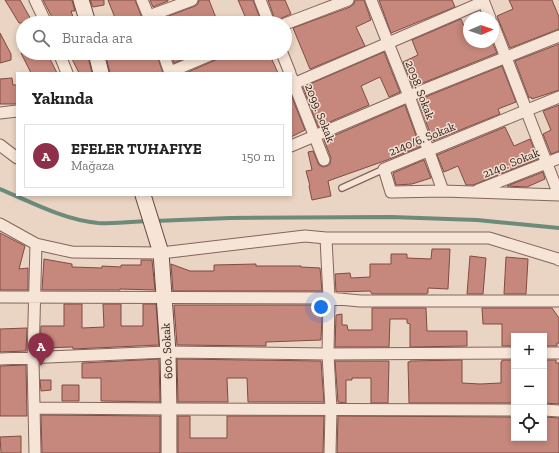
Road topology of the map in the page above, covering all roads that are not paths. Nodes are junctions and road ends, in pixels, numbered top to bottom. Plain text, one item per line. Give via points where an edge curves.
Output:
1 (35, 0) edge
2 (81, 0) edge
3 (142, 0) edge
4 (192, 0) edge
5 (260, 0) edge
6 (348, 0) edge
7 (371, 0) edge
8 (483, 1) edge
9 (488, 12) edge
10 (43, 16) edge
11 (86, 16) edge
12 (148, 16) edge
13 (158, 16) edge
14 (266, 16) edge
15 (292, 21) edge
16 (559, 36) edge
17 (499, 38) edge
18 (388, 43) junction
19 (507, 57) junction
20 (62, 60) edge
21 (98, 60) edge
22 (165, 60) edge
23 (199, 60) edge
24 (285, 60) edge
25 (67, 72) edge
26 (101, 72) edge
27 (170, 72) edge
28 (172, 72) edge
29 (289, 72) edge
30 (292, 80) edge
31 (409, 96) junction
32 (559, 97) edge
33 (16, 111) edge
34 (526, 111) junction
35 (0, 113) edge
36 (315, 136) junction
37 (0, 145) edge
38 (292, 146) edge
39 (428, 151) junction
40 (16, 157) edge
41 (559, 158) edge
42 (324, 160) dead end
43 (546, 163) junction
44 (384, 169) junction
45 (342, 188) dead end
46 (442, 190) junction
47 (472, 192) junction
48 (559, 195) edge
49 (143, 196) edge
50 (0, 224) edge
51 (326, 238) junction
52 (36, 244) junction
53 (160, 251) junction
54 (559, 260) edge
55 (0, 297) edge
56 (164, 297) junction
57 (34, 298) junction
58 (329, 298) junction
59 (559, 301) edge
60 (168, 352) junction
61 (511, 353) edge
62 (547, 353) edge
63 (559, 353) edge
64 (328, 354) junction
65 (34, 359) junction
66 (0, 360) edge
67 (35, 408) junction
68 (331, 409) junction
69 (169, 410) junction
70 (511, 410) edge
71 (547, 410) edge
72 (559, 410) edge
73 (35, 453) edge
74 (169, 453) edge
75 (330, 453) edge

1 - 10 street
2 - 11 main road
3 - 12 street
4 - 13 street
5 - 14 street
6 - 15 street
7 - 18 street, 2098. Sokak
8 - 9 street
8 - 18 street
16 - 19 street
17 - 19 street
18 - 30 street
18 - 31 street, 2098. Sokak
19 - 31 street
19 - 34 street
20 - 25 street
21 - 26 main road
22 - 27 street
23 - 28 street
24 - 29 street, 2099. Sokak
30 - 36 street, 2099. Sokak
31 - 36 street
31 - 39 street, 2098. Sokak
32 - 34 street, 2140/6. Sokak
33 - 35 street
34 - 39 street, 2140/6. Sokak
34 - 43 street
36 - 38 street
36 - 42 street, 2099. Sokak
37 - 40 street
39 - 44 street, 2140/6. Sokak
39 - 46 street, 2098. Sokak
41 - 43 street, 2140. Sokak
43 - 47 street, 2140. Sokak
43 - 48 street
44 - 45 lane
44 - 46 street, 2140/6. Sokak via 392,192
46 - 47 street, 2140/6. Sokak
47 - 48 street, 2140/6. Sokak
49 - 53 main road, 600. Sokak
50 - 52 street
51 - 53 street via 305,236
51 - 54 street via 489,238
51 - 58 street
52 - 53 street via 72,252
52 - 57 street
53 - 56 main road, 600. Sokak
55 - 57 street
56 - 57 street
56 - 58 street
56 - 60 main road, 600. Sokak
57 - 65 street
58 - 59 street via 360,301
58 - 64 street
60 - 64 street
60 - 65 street
60 - 69 main road, 600. Sokak
61 - 64 street
62 - 63 street
64 - 68 street
65 - 66 street
65 - 67 street
67 - 69 street
67 - 73 street
68 - 69 street
68 - 70 street
68 - 75 street
69 - 74 main road, 600. Sokak
71 - 72 street

